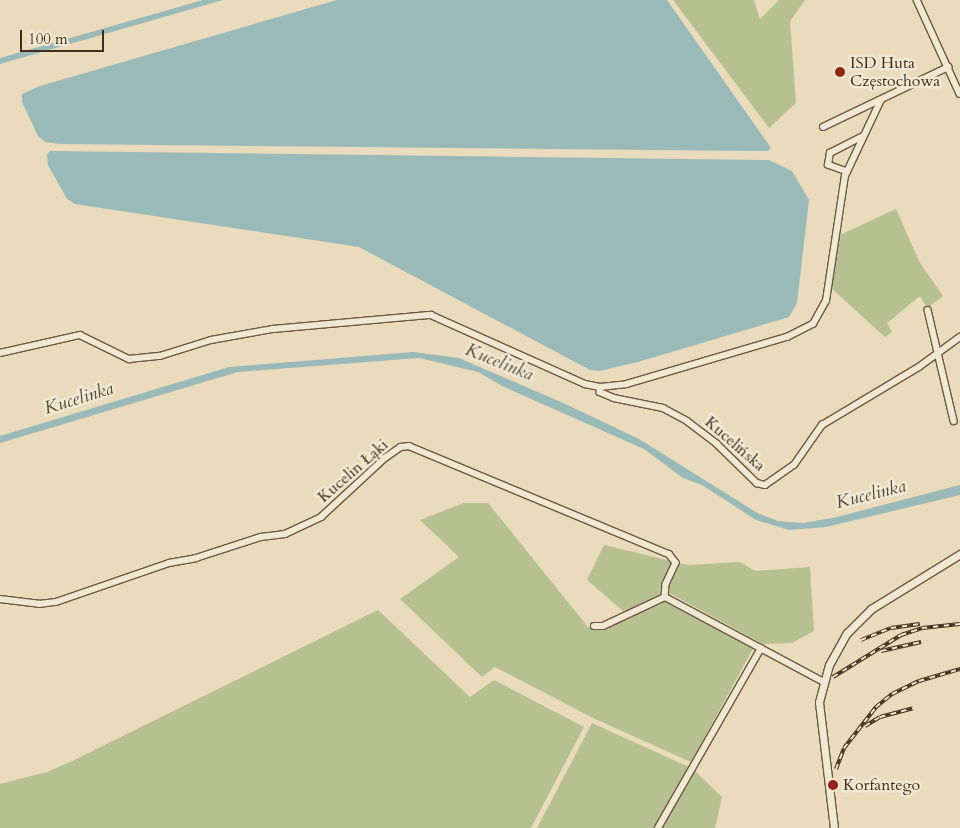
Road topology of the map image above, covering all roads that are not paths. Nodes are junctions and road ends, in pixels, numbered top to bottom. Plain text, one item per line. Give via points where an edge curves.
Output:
1 (917, 0) edge
2 (948, 67) junction
3 (960, 94) edge
4 (881, 100) junction
5 (823, 127) dead end
6 (863, 136) junction
7 (846, 172) junction
8 (928, 310) dead end
9 (960, 337) edge
10 (939, 352) junction
11 (0, 353) edge
12 (600, 387) junction
13 (954, 421) dead end
14 (960, 554) edge
15 (665, 597) junction
16 (0, 599) edge
17 (594, 626) dead end
18 (761, 648) junction
19 (822, 682) junction
20 (658, 828) edge
21 (834, 828) edge

1 - 2 street
2 - 3 street
2 - 4 street
4 - 5 street
4 - 6 street
6 - 7 street
6 - 7 street via 830,154 828,165
7 - 12 street via 826,301 813,324 787,337 627,384
8 - 10 street
9 - 10 street, Kucelińska
10 - 12 street, Kucelińska via 822,425 794,465 765,485 757,483 717,444 687,421 663,408 614,398 600,392
10 - 13 street
11 - 12 street via 80,335 129,359 160,356 211,340 273,329 431,315 585,384
14 - 19 street via 862,616 838,648
15 - 16 street, Kucelin Łąki via 666,584 676,562 669,554 409,446 401,447 386,458 328,512 285,534 261,536 196,558 169,563 56,602 39,604
15 - 17 street via 603,626
15 - 18 street
18 - 19 street
18 - 20 street
19 - 21 street via 820,710

